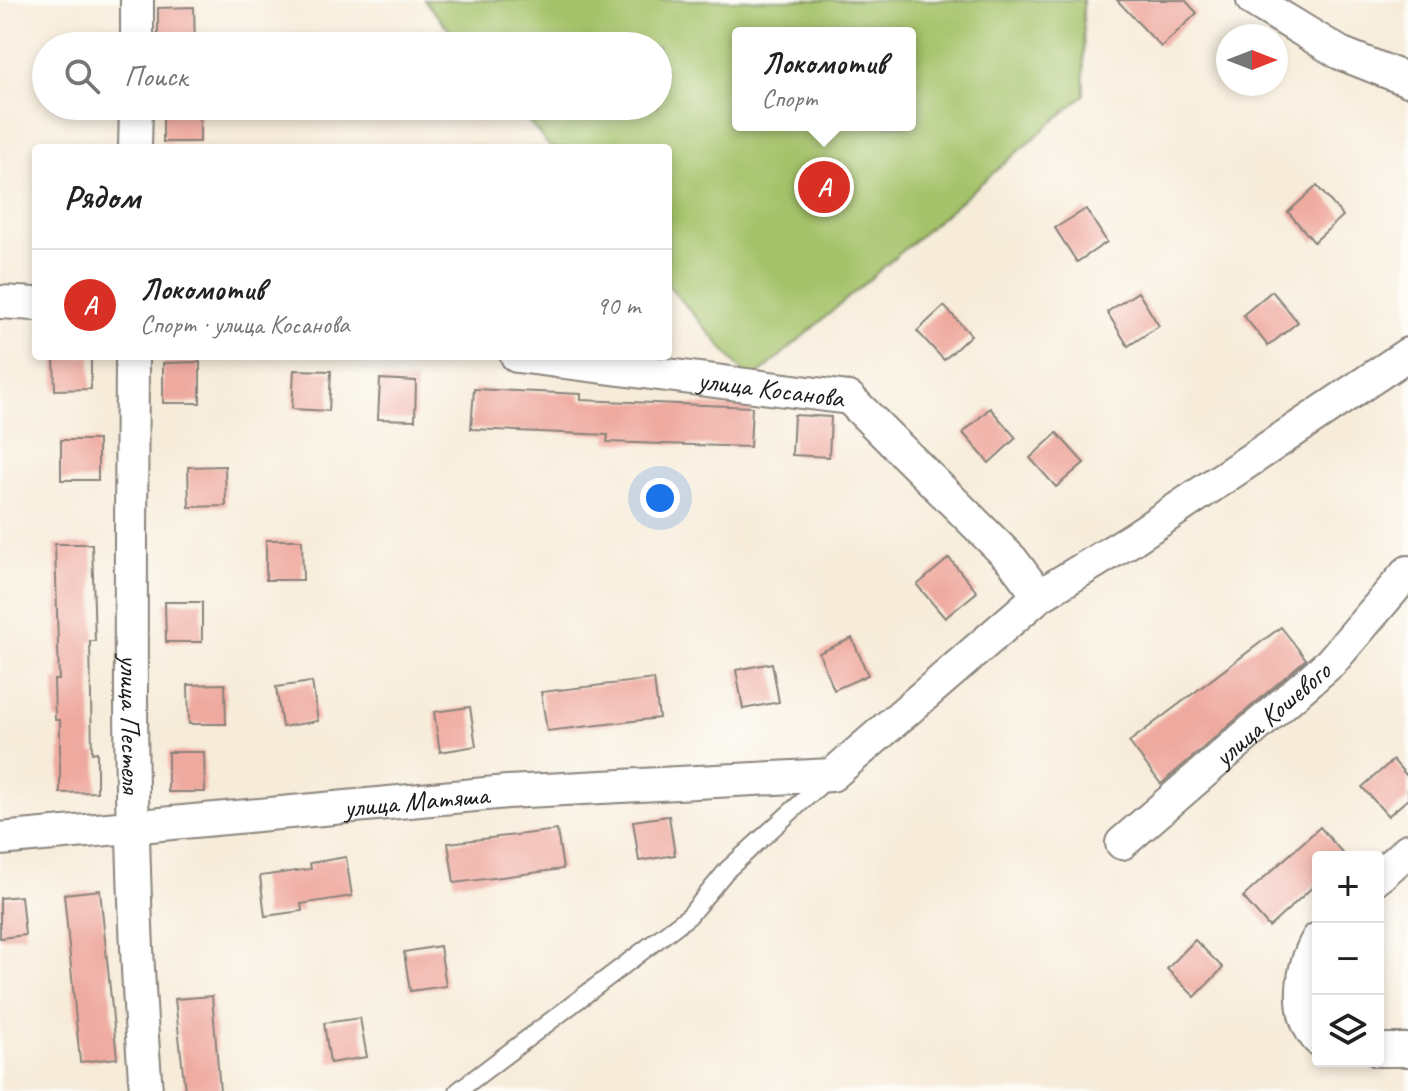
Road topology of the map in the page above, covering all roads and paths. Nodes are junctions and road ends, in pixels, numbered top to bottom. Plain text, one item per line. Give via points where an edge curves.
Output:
1 (137, 0) edge
2 (1253, 0) edge
3 (137, 32) edge
4 (1408, 80) edge
5 (136, 120) edge
6 (135, 144) edge
7 (0, 302) edge
8 (32, 304) edge
9 (1408, 354) edge
10 (132, 360) edge
11 (549, 360) edge
12 (1408, 572) edge
13 (1039, 596) junction
14 (832, 775) junction
15 (131, 826) junction
16 (0, 839) edge
17 (1122, 843) dead end
18 (1408, 850) edge
19 (1384, 872) edge
20 (1312, 949) edge
21 (1312, 1032) edge
22 (1384, 1050) edge
23 (1408, 1050) edge
24 (146, 1091) edge
25 (458, 1091) edge

1 - 3 street
2 - 4 street via 1340,53
5 - 6 street
7 - 8 street
9 - 13 street
10 - 15 street, улица Пестеля
11 - 13 street, улица Косанова via 849,398 1012,560
12 - 17 street, улица Кошевого via 1331,662
13 - 14 street
14 - 15 street, улица Матяша via 507,792
14 - 25 lane via 727,870 689,916
15 - 16 street, улица Матяша
15 - 24 street, улица Пестеля
18 - 19 street
20 - 21 street via 1305,960 1303,1003
22 - 23 street

